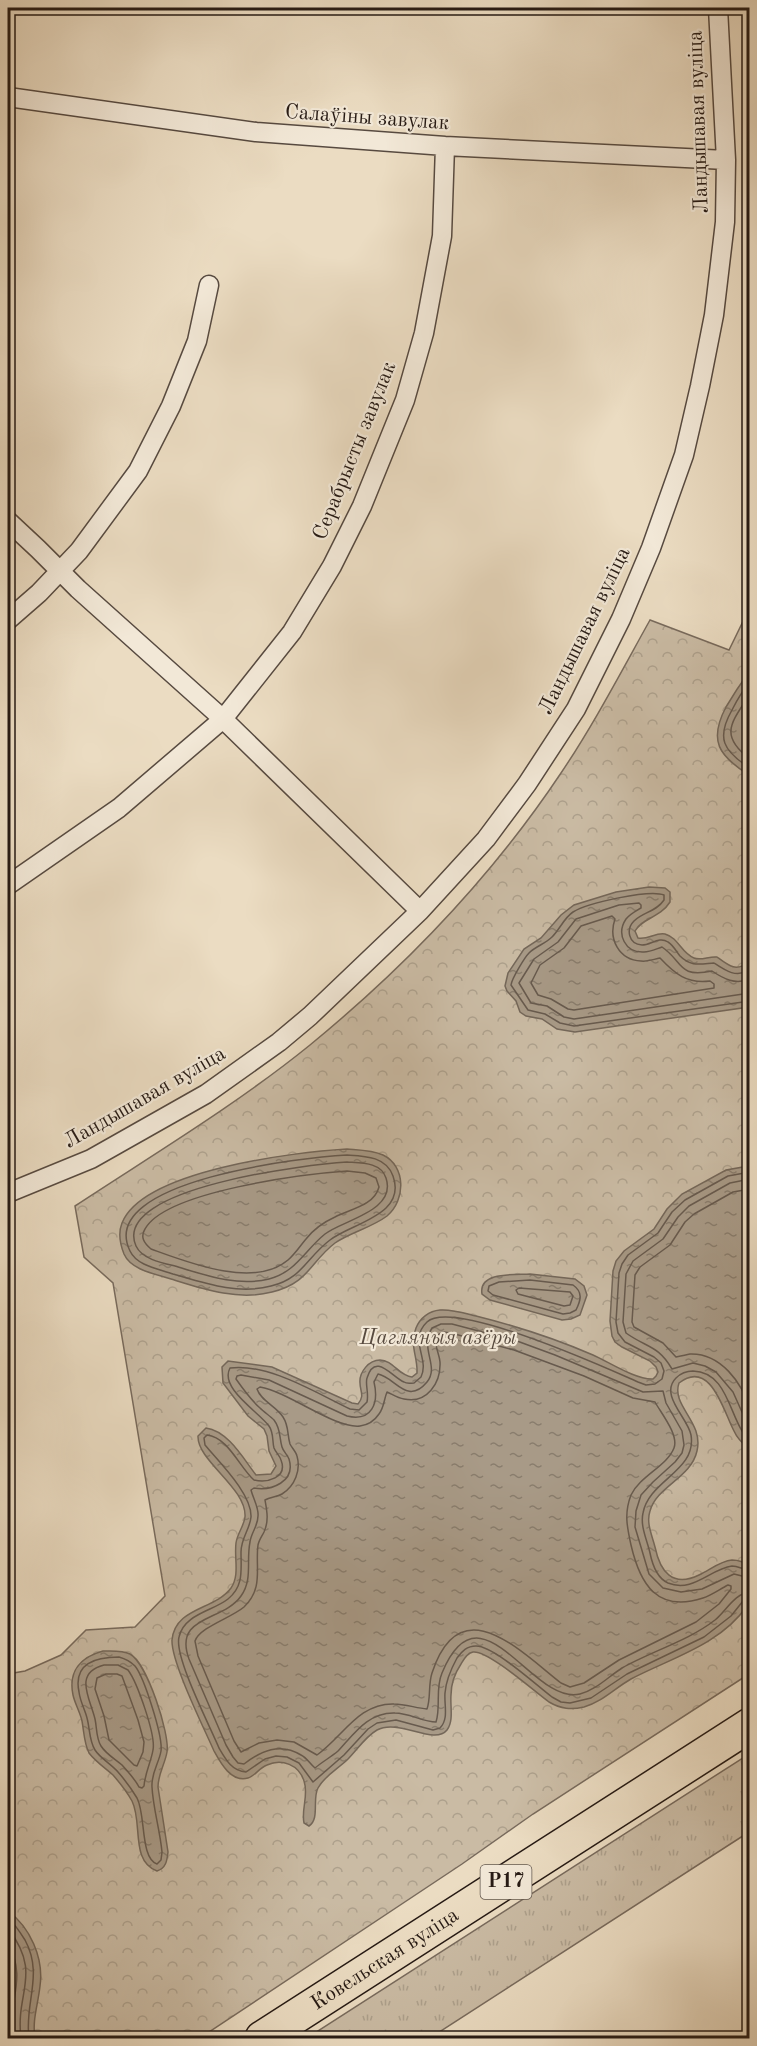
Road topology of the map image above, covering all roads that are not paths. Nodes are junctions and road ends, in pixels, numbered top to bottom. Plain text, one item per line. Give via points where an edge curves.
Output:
1 (718, 8) edge
2 (8, 96) edge
3 (445, 146) junction
4 (726, 160) junction
5 (209, 285) dead end
6 (8, 521) edge
7 (60, 572) junction
8 (8, 620) edge
9 (223, 719) junction
10 (8, 885) edge
11 (420, 911) junction
12 (8, 1193) edge
13 (750, 1725) edge
14 (262, 2038) edge

1 - 4 street, Ландышавая вуліца
2 - 3 street, Салаўіны завулак via 256,132
3 - 4 street, Салаўіны завулак
3 - 9 street, Серабрысты завулак via 442,236 424,333 405,400 362,506 332,566 292,632
4 - 11 street, Ландышавая вуліца via 714,315 684,455 651,549 576,709 486,839
5 - 7 street via 197,341 171,406 138,471
6 - 7 street
7 - 8 street
7 - 9 street
9 - 10 street, Серабрысты завулак via 119,808
9 - 11 street
11 - 12 street, Ландышавая вуліца via 310,1016 206,1094 91,1159
13 - 14 highway, Ковельская вуліца / Р17

